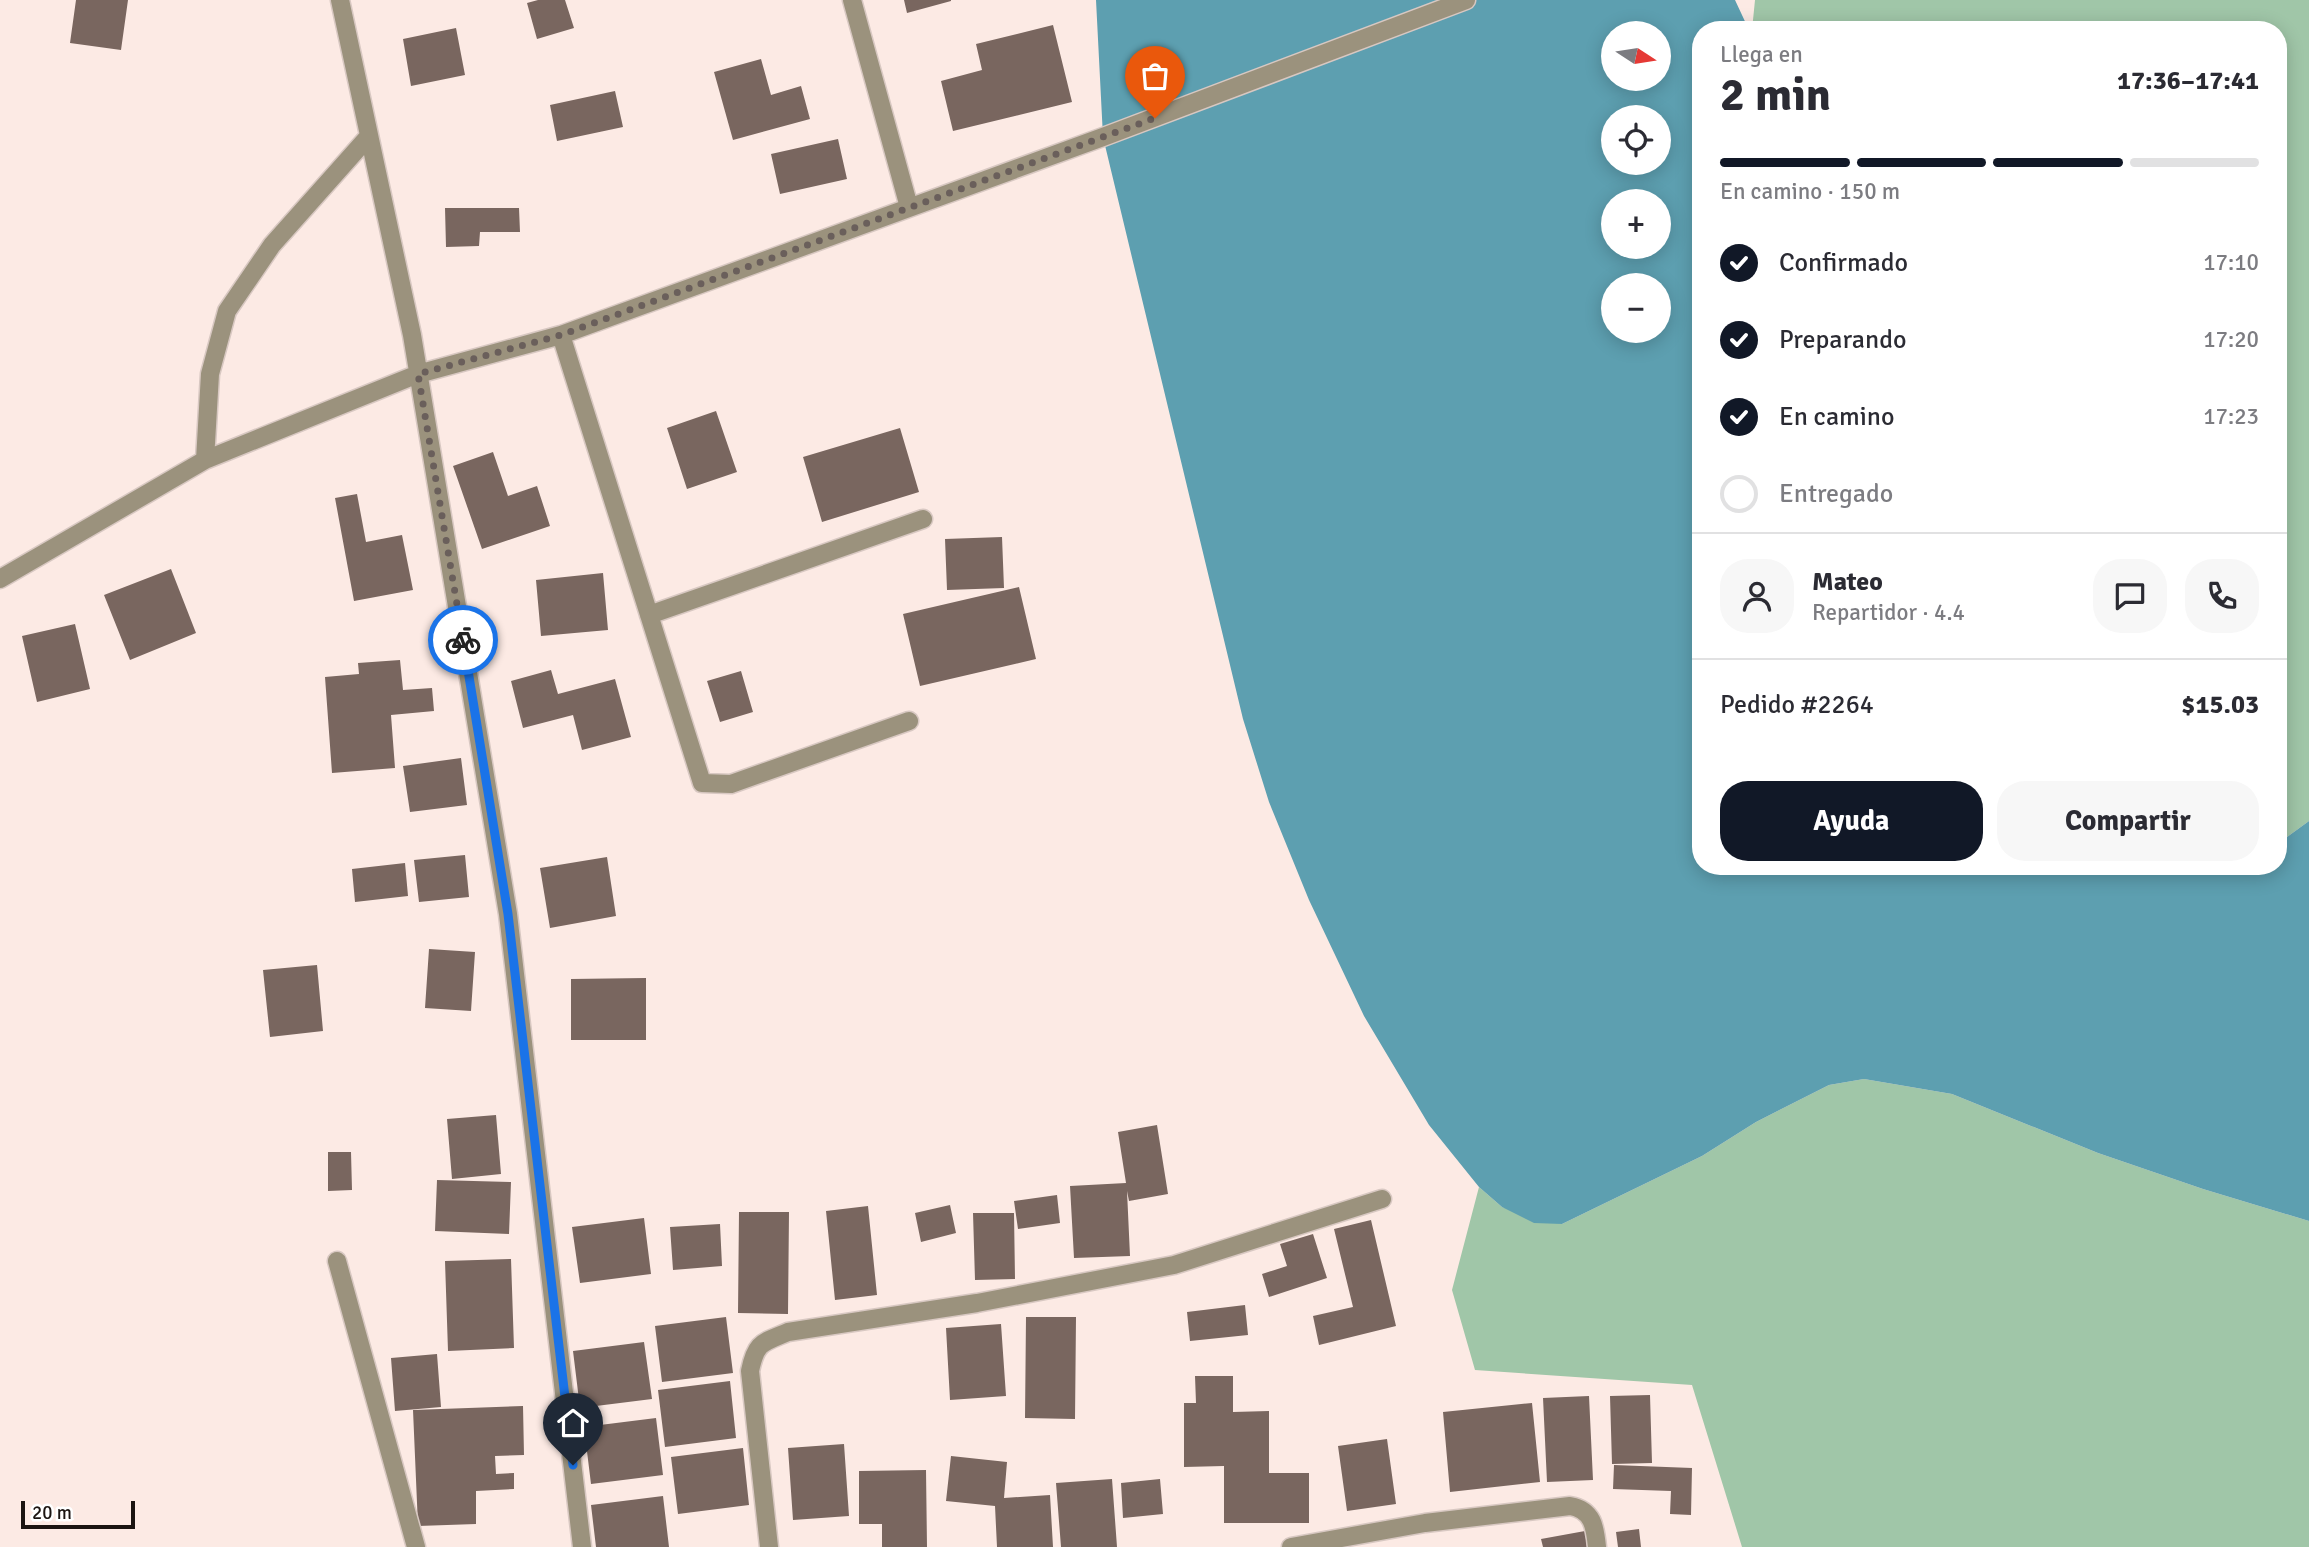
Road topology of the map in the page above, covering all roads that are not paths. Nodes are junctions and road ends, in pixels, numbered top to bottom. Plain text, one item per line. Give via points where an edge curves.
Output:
1 (340, 0) edge
2 (852, 0) edge
3 (1466, 0) edge
4 (369, 136) junction
5 (909, 207) junction
6 (561, 335) junction
7 (418, 374) junction
8 (205, 460) junction
9 (923, 519) dead end
10 (0, 579) edge
11 (649, 615) junction
12 (909, 721) dead end
13 (1382, 1199) dead end
14 (337, 1261) dead end
15 (416, 1547) edge
16 (582, 1547) edge
17 (769, 1547) edge
18 (1292, 1547) edge
19 (1597, 1547) edge

1 - 4 street
2 - 5 street
3 - 5 street
4 - 7 street
4 - 8 street via 272,245 227,311 210,374
5 - 6 street
6 - 7 street
6 - 11 street
7 - 8 street
7 - 16 street via 508,914
8 - 10 street
9 - 11 street
11 - 12 street via 702,783 731,785
13 - 17 street via 1174,1265 978,1303 788,1332 761,1343 750,1371
14 - 15 street
18 - 19 street via 1425,1523 1570,1506 1586,1511 1593,1520

